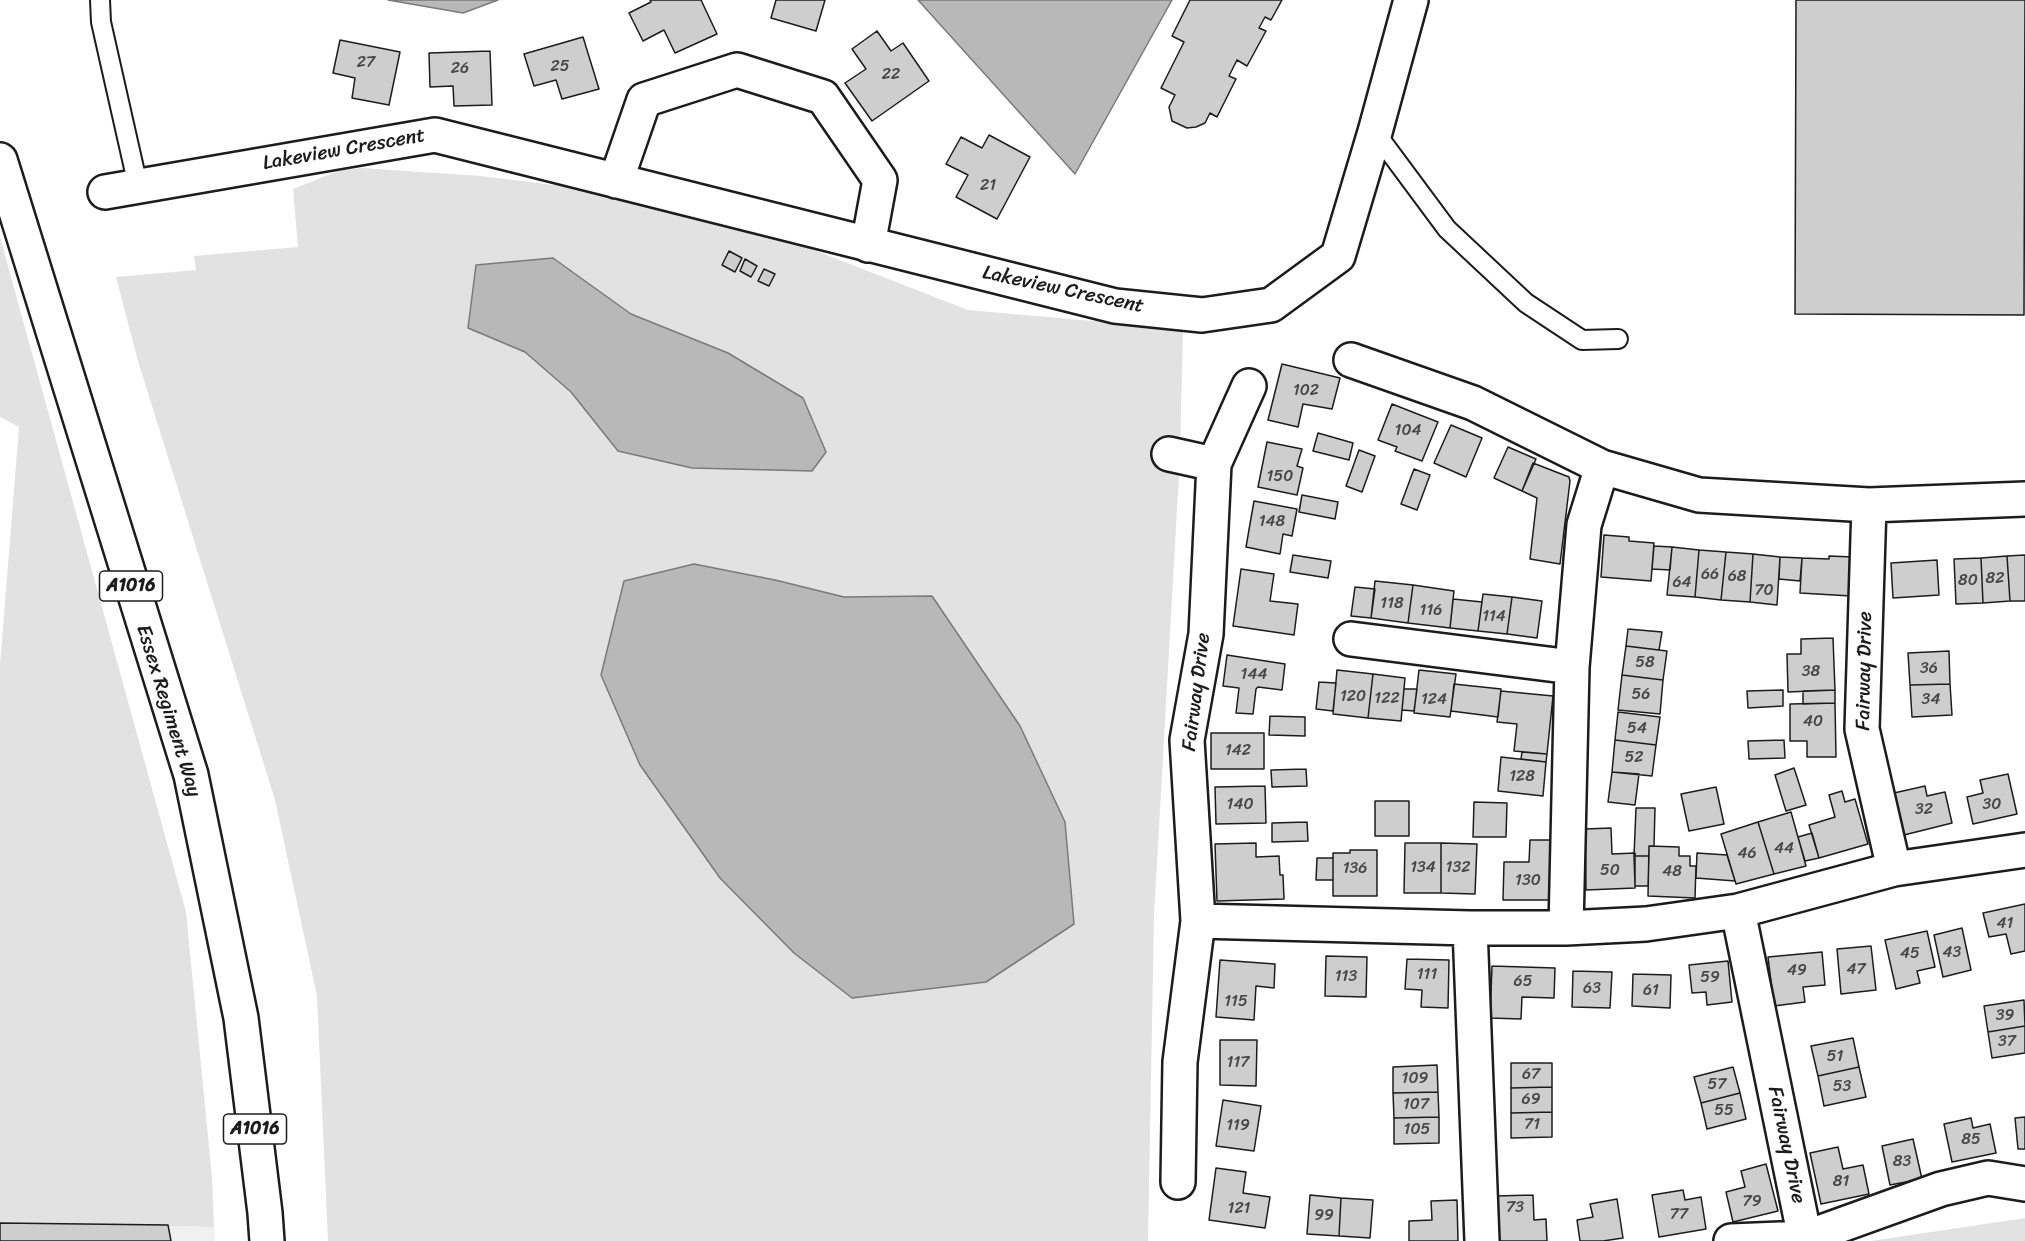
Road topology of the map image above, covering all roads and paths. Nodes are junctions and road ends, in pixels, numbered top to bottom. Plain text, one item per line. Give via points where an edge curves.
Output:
1 (100, 0) edge
2 (1411, 0) edge
3 (1375, 132) junction
4 (0, 160) edge
5 (616, 181) junction
6 (138, 186) junction
7 (105, 192) dead end
8 (868, 245) junction
9 (1618, 339) dead end
10 (1351, 360) dead end
11 (1249, 386) dead end
12 (1168, 454) dead end
13 (1214, 464) junction
14 (1602, 467) junction
15 (2025, 499) edge
16 (1869, 505) junction
17 (1351, 639) dead end
18 (1572, 667) junction
19 (2025, 850) edge
20 (1894, 869) junction
21 (1738, 911) junction
22 (1198, 921) junction
23 (1470, 928) junction
24 (1566, 928) junction
25 (1178, 1182) dead end
26 (2025, 1184) edge
27 (1805, 1238) junction
28 (267, 1241) edge
29 (1482, 1241) edge
30 (1731, 1241) edge

1 - 6 lane via 100,22
2 - 3 street, Lakeview Crescent
3 - 8 street, Lakeview Crescent via 1338,256 1271,305 1202,315 1115,306
3 - 9 lane via 1447,229 1526,303 1582,340
4 - 28 street, Essex Regiment Way / A1016 via 190,775 241,1018
5 - 6 street, Lakeview Crescent via 435,135
5 - 8 street, Lakeview Crescent
5 - 8 street via 644,100 737,70 823,97 880,180
6 - 7 street, Lakeview Crescent
10 - 14 street via 1473,403
11 - 13 street, Fairway Drive
12 - 13 street
13 - 22 street, Fairway Drive via 1206,634 1187,740
14 - 16 street via 1699,495
14 - 18 street via 1584,525
15 - 16 street
16 - 20 street, Fairway Drive via 1862,729
17 - 18 street
18 - 24 street
19 - 20 street
20 - 21 street
21 - 24 street via 1646,924
21 - 27 street, Fairway Drive
22 - 23 street
22 - 25 street, Fairway Drive via 1180,1062
23 - 24 street
23 - 29 street
26 - 27 street via 1988,1178 1941,1189
27 - 30 street

